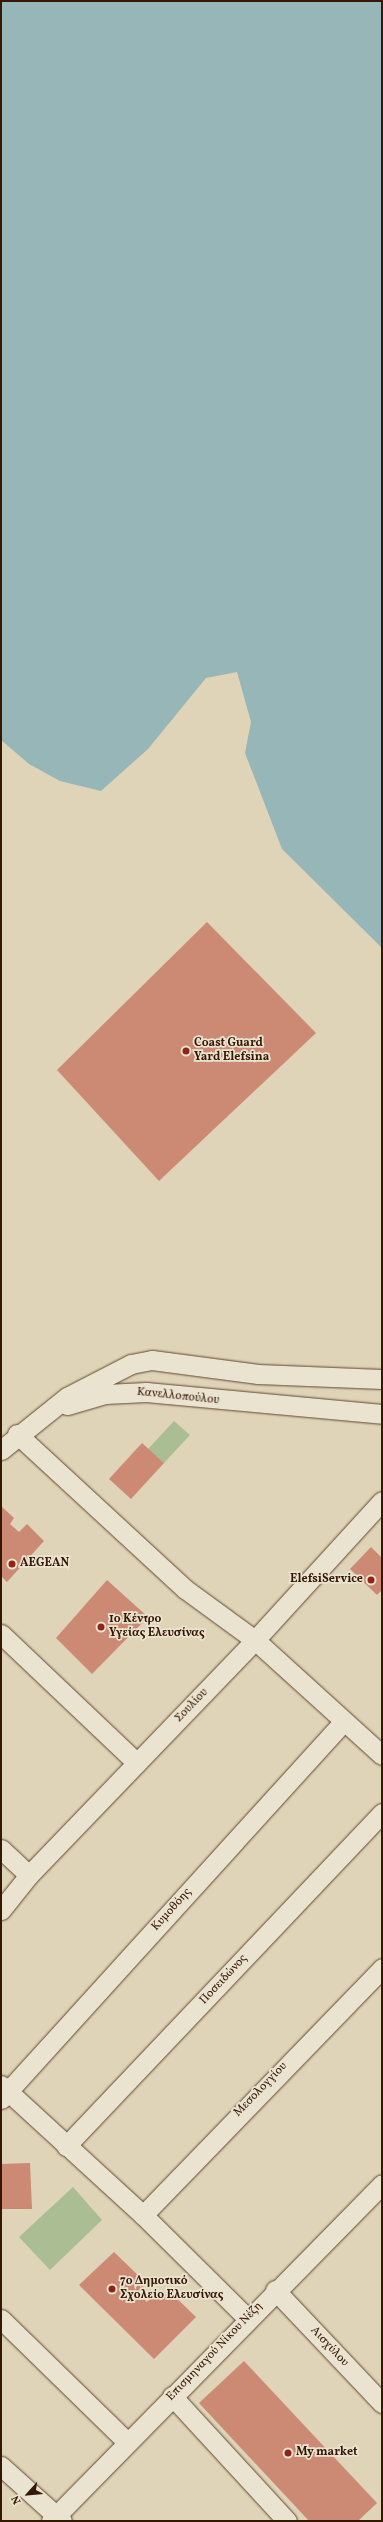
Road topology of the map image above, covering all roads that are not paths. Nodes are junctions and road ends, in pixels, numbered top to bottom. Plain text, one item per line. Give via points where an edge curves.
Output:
1 (382, 1379) edge
2 (43, 1414) junction
3 (382, 1414) edge
4 (17, 1434) junction
5 (1, 1450) edge
6 (382, 1501) edge
7 (1, 1634) edge
8 (255, 1640) junction
9 (344, 1721) junction
10 (382, 1755) edge
11 (137, 1763) junction
12 (382, 1813) edge
13 (1, 1849) edge
14 (29, 1875) junction
15 (1, 1910) edge
16 (382, 1968) edge
17 (3, 2092) edge
18 (66, 2146) junction
19 (382, 2184) edge
20 (143, 2215) junction
21 (275, 2290) junction
22 (1, 2319) edge
23 (248, 2319) junction
24 (172, 2396) junction
25 (382, 2403) edge
26 (127, 2442) junction
27 (1, 2466) edge
28 (56, 2519) edge
29 (287, 2521) edge

1 - 2 street via 258,1374 152,1360 107,1374
2 - 3 street, Κανελλοπούλου via 86,1399 129,1392
2 - 4 street
4 - 5 street
4 - 8 street via 185,1589
6 - 8 street, Σουλίου
7 - 11 street
8 - 9 street
8 - 11 street, Σουλίου
9 - 10 street
9 - 17 street, Κυμοθόης
11 - 14 street, Σουλίου
12 - 18 street, Ποσειδώνος
13 - 14 street
14 - 15 street, Σουλίου
16 - 20 street, Μεσολογγίου
17 - 18 street
18 - 20 street
19 - 21 street, Επισμηναγού Νίκου Νέζη
20 - 23 street
21 - 23 street, Επισμηναγού Νίκου Νέζη
21 - 25 street, Αισχύλου
22 - 26 street
23 - 24 street, Επισμηναγού Νίκου Νέζη
24 - 26 street, Επισμηναγού Νίκου Νέζη
24 - 29 street
26 - 28 street, Επισμηναγού Νίκου Νέζη
27 - 28 street

